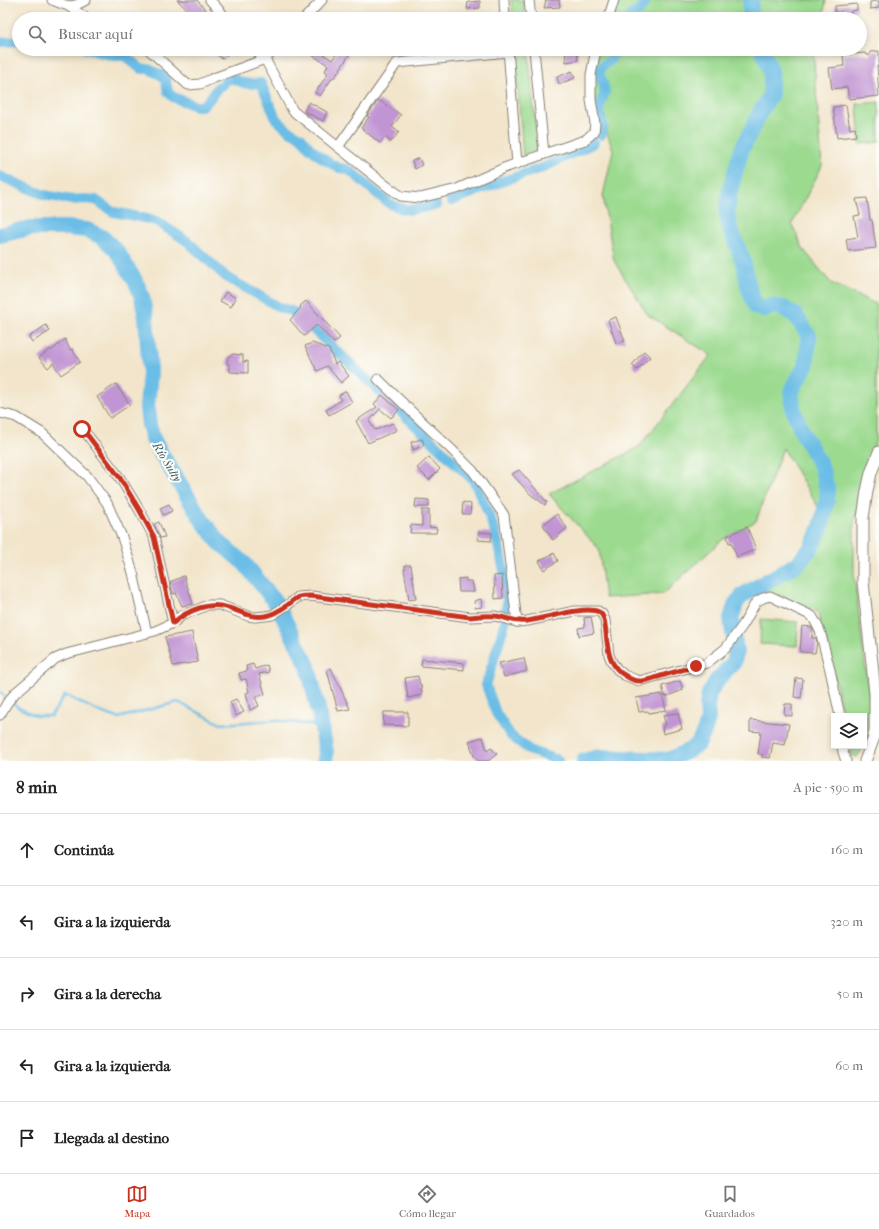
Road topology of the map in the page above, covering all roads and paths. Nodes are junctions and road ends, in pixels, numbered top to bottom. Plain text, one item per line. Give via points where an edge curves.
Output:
1 (52, 0) edge
2 (86, 0) edge
3 (210, 0) edge
4 (322, 0) edge
5 (504, 0) edge
6 (529, 0) edge
7 (614, 0) edge
8 (68, 6) junction
9 (77, 12) edge
10 (221, 12) edge
11 (311, 12) edge
12 (505, 12) edge
13 (530, 12) edge
14 (610, 12) edge
15 (156, 56) edge
16 (262, 56) edge
17 (268, 56) edge
18 (457, 56) edge
19 (508, 56) edge
20 (535, 56) edge
21 (595, 56) edge
22 (265, 59) junction
23 (338, 147) junction
24 (544, 154) junction
25 (517, 164) junction
26 (378, 378) dead end
27 (0, 413) edge
28 (82, 429) dead end
29 (879, 452) edge
30 (517, 622) junction
31 (173, 623) junction
32 (147, 633) junction
33 (839, 713) edge
34 (0, 715) edge
35 (876, 740) edge
36 (842, 749) edge
37 (846, 761) edge
38 (865, 761) edge

1 - 8 street
2 - 8 street
3 - 10 street
4 - 11 street
5 - 12 street
6 - 13 street
7 - 14 street
8 - 9 street
15 - 22 street via 188,85 200,84
16 - 22 street
17 - 22 street
18 - 23 street via 397,63
19 - 25 street
20 - 24 street
21 - 24 street via 591,74 594,132 585,140
22 - 23 street via 293,111
23 - 25 street via 402,196 420,198 457,189
24 - 25 street
26 - 30 street via 473,471 504,515
27 - 32 street via 16,417 42,433 87,476 107,503 133,573
28 - 31 street via 120,478 154,537
29 - 35 street via 871,473 863,518 863,582 875,694
30 - 31 street via 495,616 470,617 311,596 298,597 272,615 248,616 220,605 208,605 181,616
30 - 33 street via 575,611 598,611 605,620 612,662 624,675 639,681 707,663 726,648 756,602 770,596 812,616 820,631
31 - 32 street
32 - 34 street via 66,654 55,660 15,693
35 - 38 street
36 - 37 street

